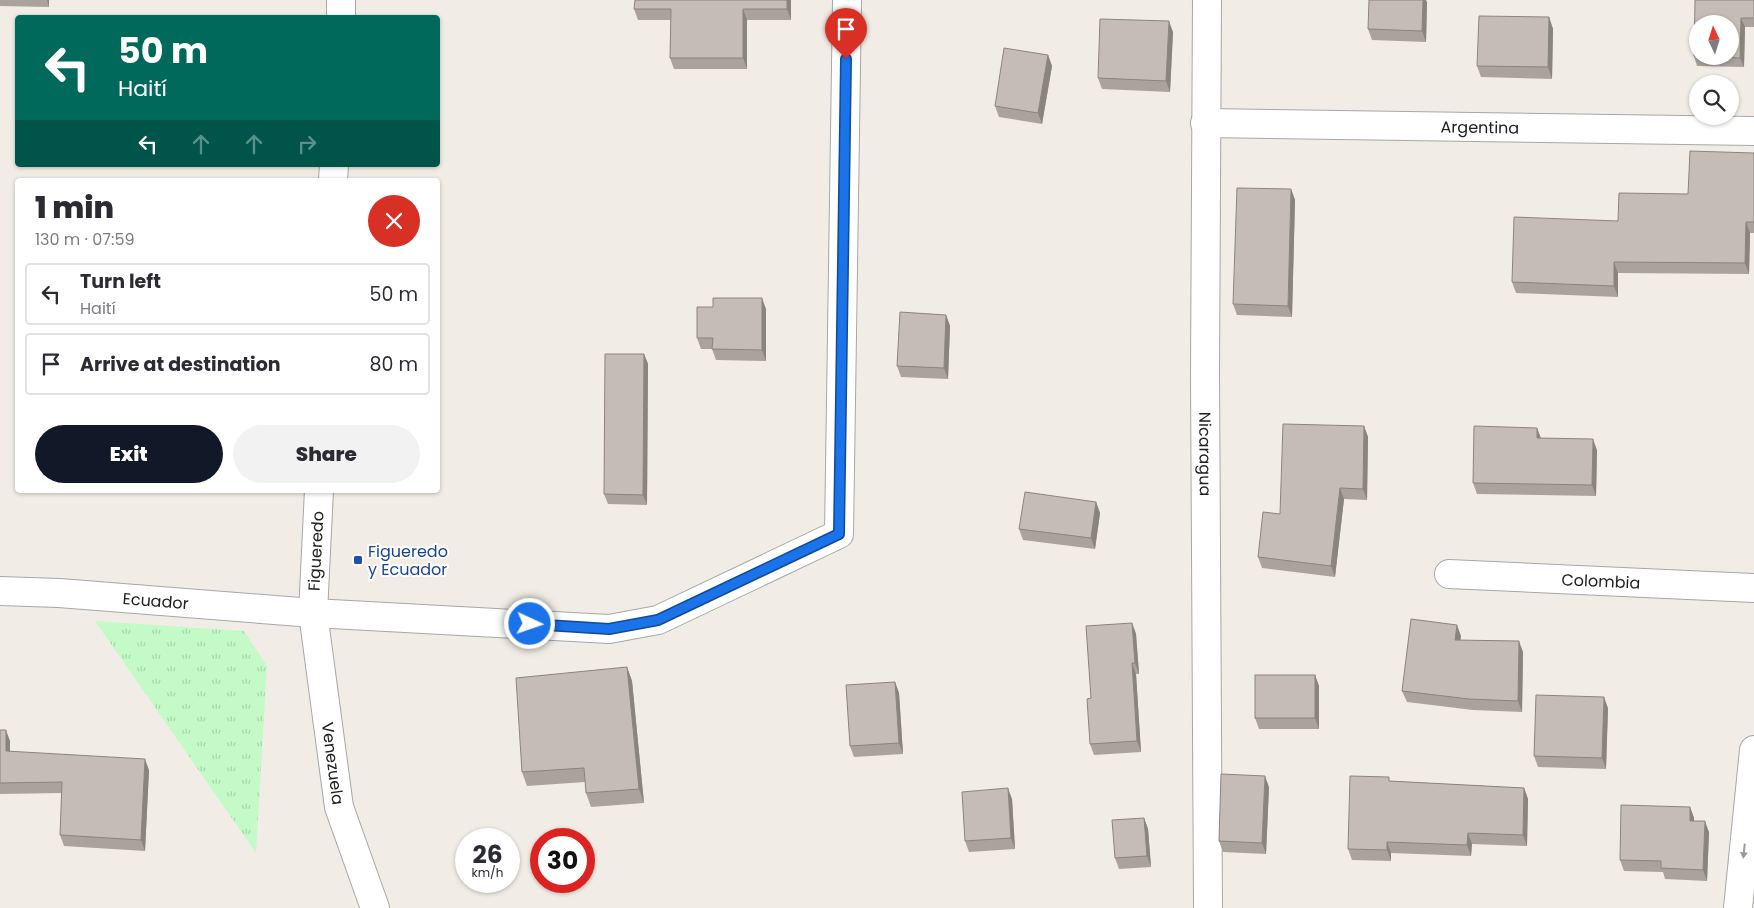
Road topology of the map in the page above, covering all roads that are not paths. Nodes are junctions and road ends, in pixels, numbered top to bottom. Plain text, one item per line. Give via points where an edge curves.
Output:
1 (341, 0) edge
2 (847, 0) edge
3 (1207, 0) edge
4 (340, 15) edge
5 (1205, 123) junction
6 (1754, 131) edge
7 (319, 493) edge
8 (1449, 574) dead end
9 (1754, 588) edge
10 (0, 591) edge
11 (313, 613) junction
12 (1754, 750) edge
13 (375, 908) edge
14 (1208, 908) edge
15 (1738, 908) edge

1 - 4 street
2 - 11 street, Ecuador via 839,534 658,620 609,629
3 - 5 street, Nicaragua
5 - 6 street, Argentina
5 - 14 street, Nicaragua
7 - 11 street, Figueredo
8 - 9 street, Colombia
10 - 11 street, Ecuador
11 - 13 street, Venezuela via 339,807
12 -> 15 street

